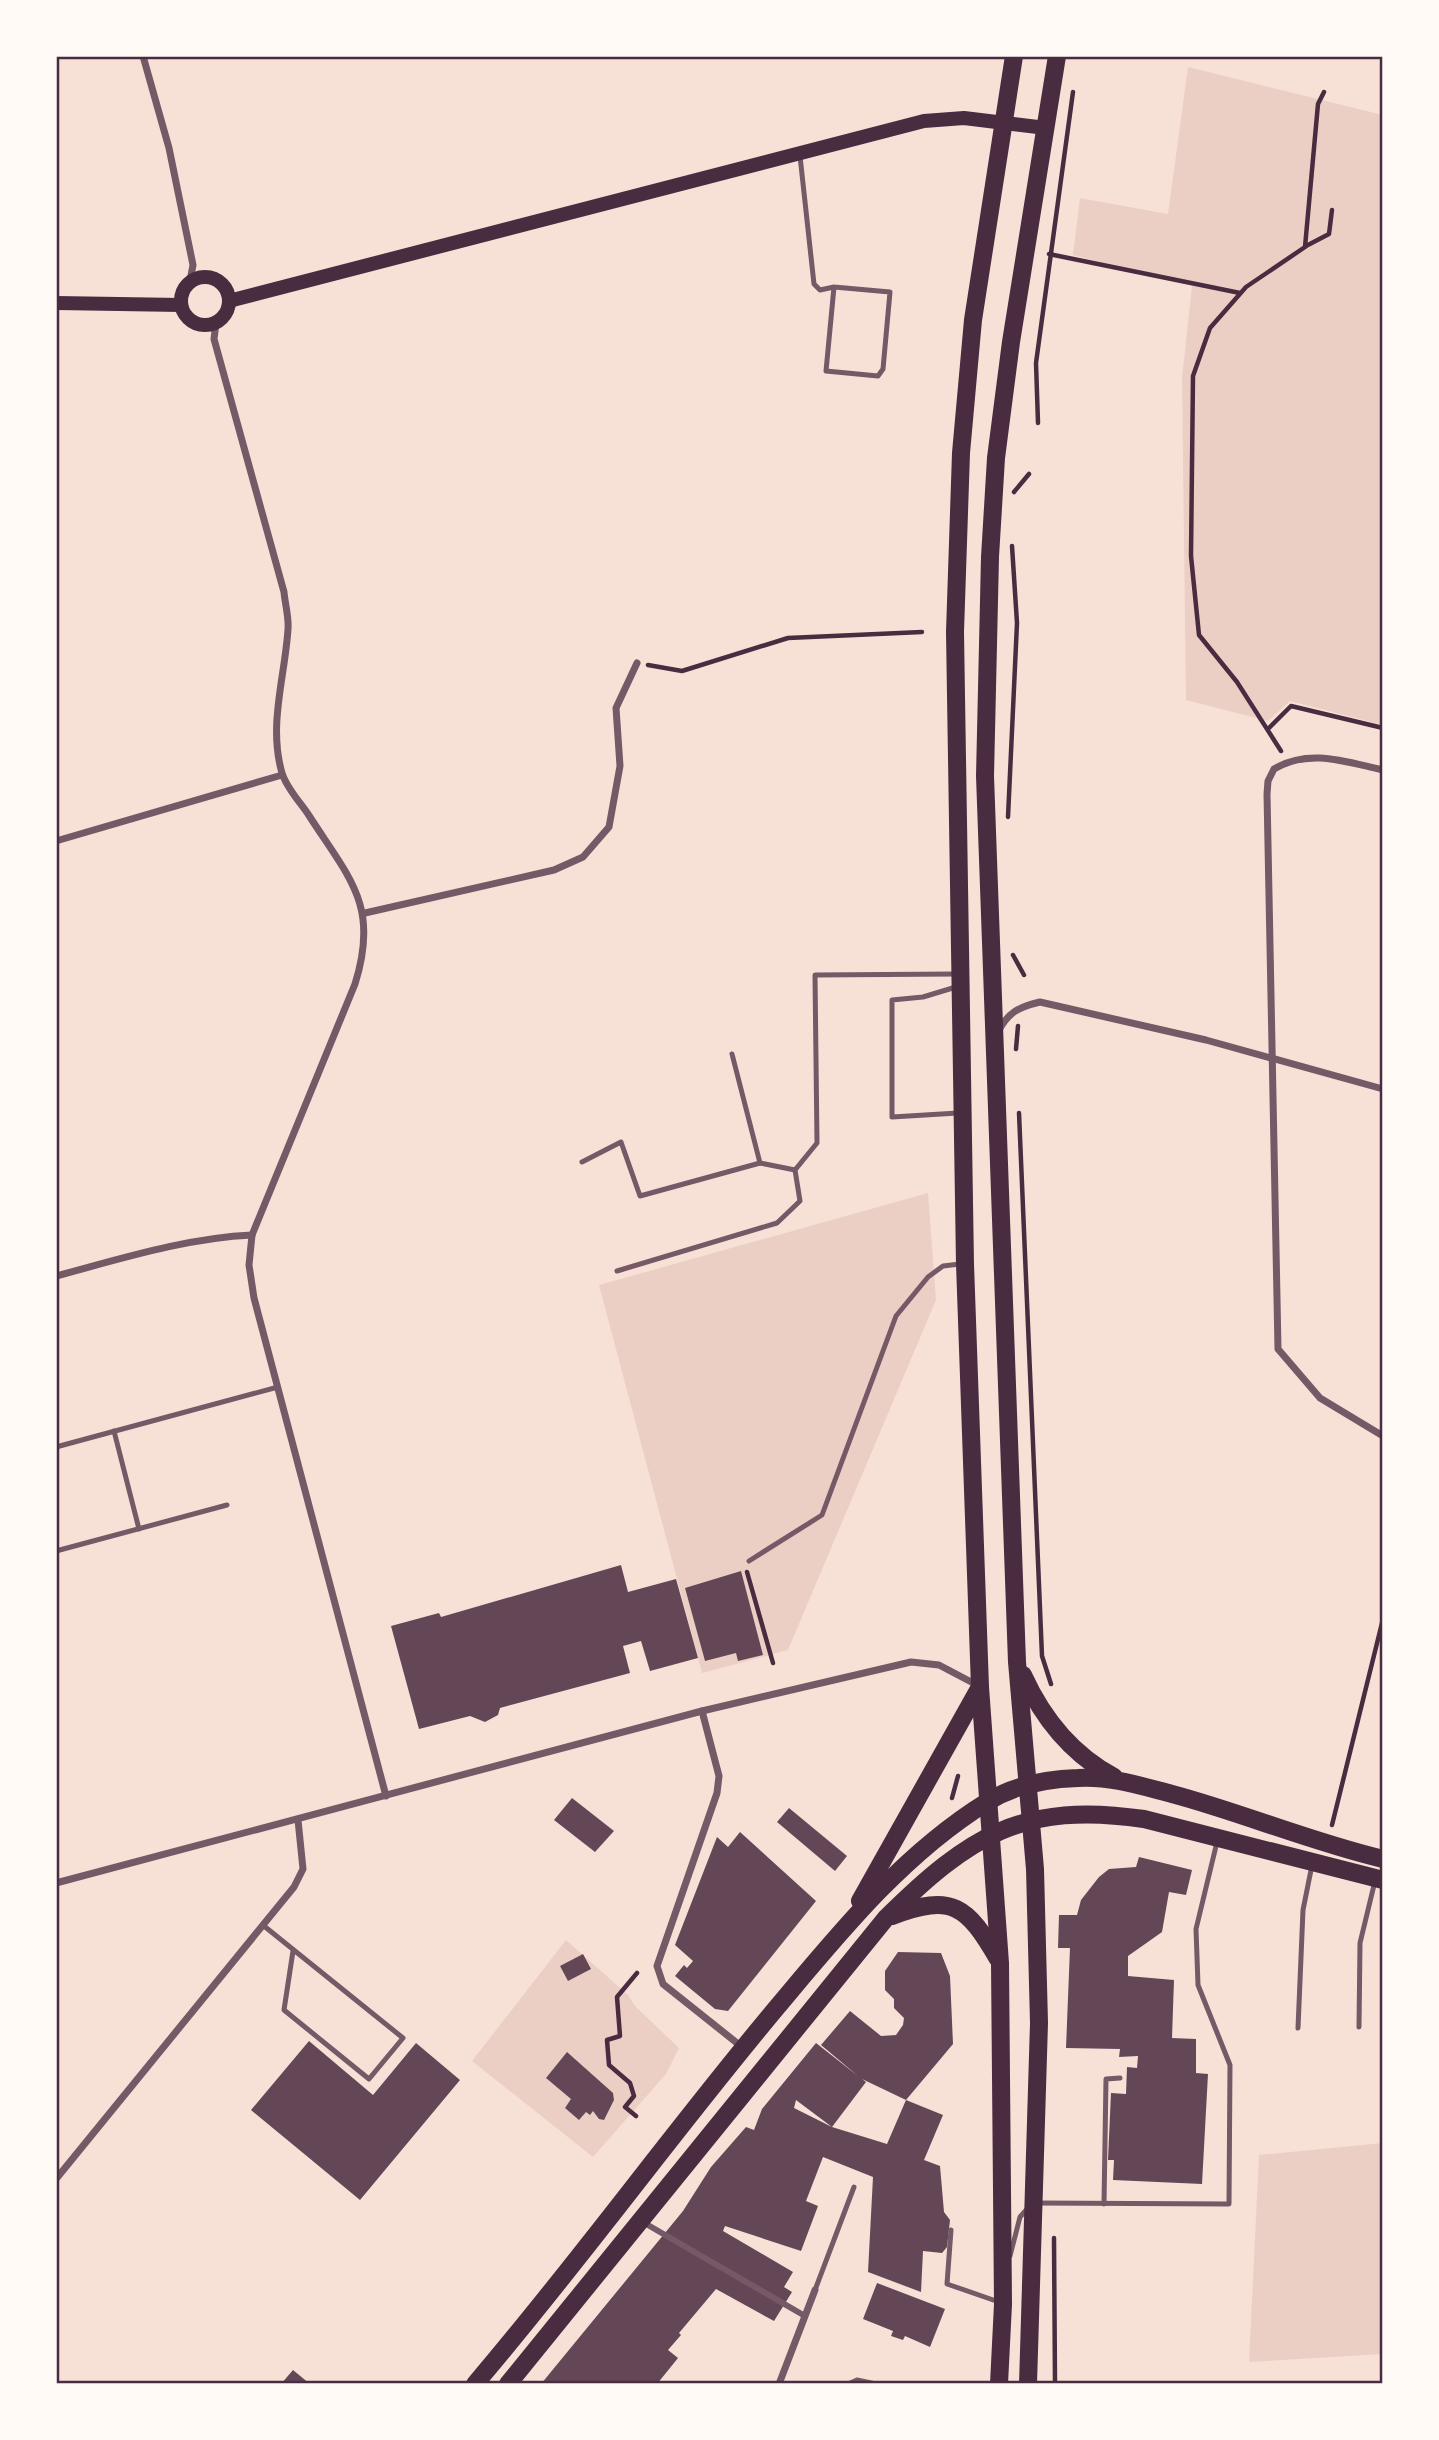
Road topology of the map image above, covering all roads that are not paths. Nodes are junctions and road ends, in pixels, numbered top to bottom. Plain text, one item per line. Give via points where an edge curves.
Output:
1 (143, 56) edge
2 (1014, 56) edge
3 (1057, 56) edge
4 (1003, 121) junction
5 (1046, 128) junction
6 (800, 153) junction
7 (190, 281) junction
8 (834, 287) junction
9 (229, 301) junction
10 (56, 303) edge
11 (181, 305) junction
12 (216, 323) junction
13 (637, 663) road end
14 (1383, 770) edge
15 (282, 775) junction
16 (56, 841) edge
17 (365, 913) junction
18 (959, 980) junction
19 (995, 1039) junction
20 (732, 1054) dead end
21 (1271, 1058) junction
22 (1383, 1089) edge
23 (962, 1112) junction
24 (582, 1162) dead end
25 (760, 1163) junction
26 (795, 1170) junction
27 (253, 1235) junction
28 (965, 1264) junction
29 (617, 1271) dead end
30 (56, 1276) edge
31 (278, 1387) junction
32 (114, 1431) junction
33 (1383, 1436) edge
34 (56, 1447) edge
35 (227, 1505) dead end
36 (139, 1529) junction
37 (56, 1551) edge
38 (749, 1561) road end
39 (1017, 1662) junction
40 (980, 1687) junction
41 (702, 1711) junction
42 (1122, 1781) junction
43 (1028, 1784) junction
44 (386, 1796) junction
45 (988, 1801) junction
46 (298, 1820) junction
47 (1031, 1821) junction
48 (991, 1835) junction
49 (1218, 1839) junction
50 (1383, 1859) edge
51 (1313, 1862) junction
52 (1379, 1879) edge
53 (56, 1883) edge
54 (886, 1918) junction
55 (848, 1922) junction
56 (264, 1926) junction
57 (293, 1951) junction
58 (1000, 1963) junction
59 (1359, 2027) dead end
60 (1298, 2028) dead end
61 (743, 2048) junction
62 (1120, 2078) dead end
63 (56, 2179) edge
64 (854, 2187) dead end
65 (1034, 2203) junction
66 (1104, 2204) junction
67 (639, 2220) junction
68 (951, 2230) dead end
69 (815, 2290) joint
70 (1003, 2304) junction
71 (805, 2316) junction
72 (848, 2383) edge
73 (475, 2384) edge
74 (508, 2384) edge
75 (779, 2384) edge
76 (876, 2384) edge
77 (999, 2384) edge
78 (1028, 2384) edge

1 - 7 street via 169,148 193,265
2 - 4 main road
3 - 5 main road
4 - 5 main road
4 - 6 main road via 924,121
4 - 18 main road via 973,320 957,542
5 - 19 main road via 1008,364 989,557 985,776
6 - 8 lane via 814,284 820,290
6 - 9 main road
7 - 9 main road via 216,279
7 - 11 main road
8 - 8 lane via 890,292 883,369 878,376 827,371
9 - 12 main road via 228,310
10 - 11 main road
11 - 12 main road via 184,314 198,325
12 - 15 street via 214,339 284,592 289,625 277,715
13 - 17 street via 616,708 620,766 609,827 583,857 554,870
14 - 21 street via 1322,757 1286,761 1274,769 1268,781
15 - 16 street
15 - 17 street via 352,882
17 - 27 street via 365,952 355,985
18 - 23 main road
18 - 23 lane via 923,997 892,1000 892,1117
18 - 26 lane via 814,975 817,1143
19 - 21 street via 1006,1017 1040,1002
19 - 39 main road
20 - 25 lane
21 - 22 street
21 - 33 street via 1278,1349 1320,1398
23 - 28 main road
24 - 25 lane via 621,1142 640,1196
25 - 26 lane
26 - 29 lane via 800,1201 777,1223
27 - 30 street via 184,1243
27 - 31 street via 248,1265
28 - 38 lane via 943,1266 928,1277 896,1317 822,1515
28 - 40 main road
31 - 32 lane
31 - 44 street
32 - 34 lane
32 - 36 lane
35 - 36 lane
36 - 37 lane
39 - 42 main road via 1053,1727 1097,1768
39 - 43 main road
40 - 41 street via 928,1661
40 - 45 main road
40 - 55 main road
41 - 44 street
41 - 61 street via 719,1776 717,1793 657,1966 663,1984
42 - 43 main road via 1083,1777
42 - 50 main road via 1225,1808
43 - 45 main road
43 - 47 main road
44 - 46 street
45 - 48 main road
45 - 55 main road via 902,1868
46 - 53 street
46 - 56 street via 303,1870
47 - 48 main road
47 - 49 main road via 1108,1814
47 - 65 main road via 1039,2023
48 - 54 main road via 933,1872
48 - 58 main road
49 - 51 main road
49 - 66 lane via 1196,1929 1198,1984 1230,2066 1230,2204
51 - 52 main road
51 - 60 lane via 1303,1910
52 - 59 lane via 1360,1943
54 - 58 main road via 923,1904 950,1907 970,1917
54 - 67 main road
55 - 61 main road
56 - 57 lane
56 - 63 street
57 - 57 lane via 403,2038 369,2079 285,2010
58 - 70 main road
61 - 73 main road
62 - 66 lane via 1105,2079
64 - 69 lane
65 - 66 lane
65 - 70 lane via 1020,2217
65 - 78 main road
67 - 71 street
67 - 74 main road
68 - 70 lane via 947,2284
69 - 71 street
70 - 77 main road
71 - 75 street
72 - 76 lane

